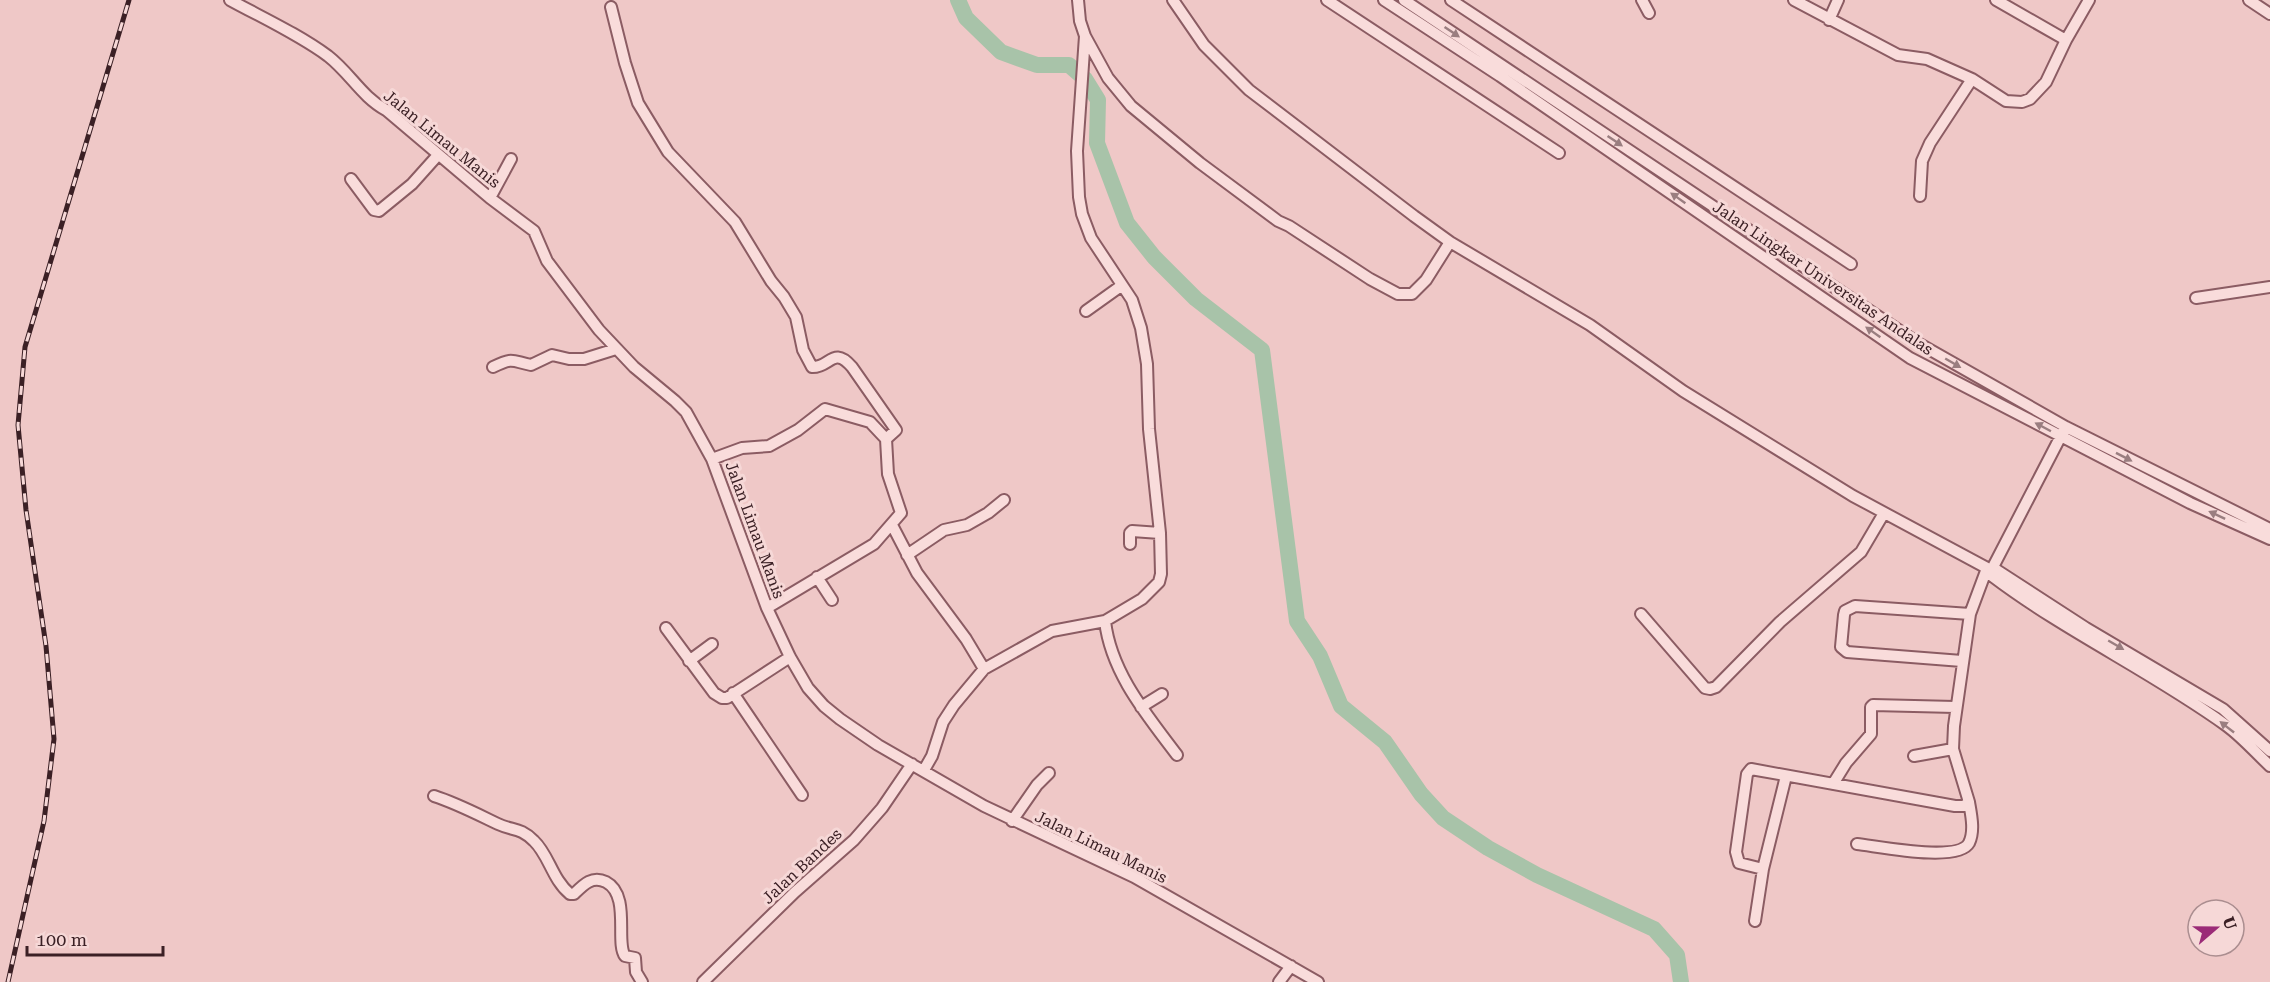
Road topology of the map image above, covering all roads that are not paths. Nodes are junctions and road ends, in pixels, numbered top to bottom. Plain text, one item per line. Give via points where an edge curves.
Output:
1 (230, 0) edge
2 (1078, 0) edge
3 (1173, 0) edge
4 (1328, 0) edge
5 (1384, 0) edge
6 (1404, 0) edge
7 (1450, 0) edge
8 (1642, 0) edge
9 (1794, 0) edge
10 (1838, 0) edge
11 (1996, 0) edge
12 (2089, 0) edge
13 (2249, 0) edge
14 (611, 7) dead end
15 (1649, 13) dead end
16 (2270, 14) edge
17 (1829, 20) junction
18 (1085, 36) junction
19 (2066, 40) junction
20 (1972, 79) junction
21 (1559, 153) dead end
22 (438, 155) junction
23 (511, 159) dead end
24 (351, 178) dead end
25 (1920, 195) dead end
26 (490, 198) junction
27 (1450, 242) junction
28 (1851, 264) dead end
29 (1121, 286) junction
30 (2270, 287) edge
31 (2196, 297) dead end
32 (1086, 311) dead end
33 (616, 350) junction
34 (493, 367) dead end
35 (2063, 432) junction
36 (886, 439) junction
37 (712, 459) junction
38 (2195, 492) junction
39 (1004, 500) dead end
40 (2190, 503) junction
41 (1884, 513) junction
42 (892, 525) junction
43 (2270, 529) edge
44 (1160, 533) junction
45 (2270, 539) edge
46 (1130, 544) dead end
47 (907, 555) junction
48 (1991, 570) junction
49 (817, 577) junction
50 (832, 600) dead end
51 (767, 608) junction
52 (1970, 614) junction
53 (1641, 615) dead end
54 (1104, 622) junction
55 (666, 628) dead end
56 (712, 644) dead end
57 (790, 657) junction
58 (689, 661) junction
59 (1962, 661) junction
60 (984, 669) junction
61 (733, 693) junction
62 (1162, 694) dead end
63 (1141, 706) junction
64 (1955, 707) junction
65 (2245, 735) junction
66 (1953, 750) junction
67 (2270, 751) edge
68 (1177, 755) dead end
69 (1914, 756) dead end
70 (912, 764) junction
71 (2270, 766) edge
72 (924, 770) junction
73 (1049, 773) dead end
74 (1786, 776) junction
75 (1833, 784) junction
76 (802, 795) dead end
77 (434, 796) dead end
78 (1969, 802) junction
79 (1012, 821) junction
80 (1857, 844) dead end
81 (1763, 870) junction
82 (1755, 921) dead end
83 (1291, 966) junction
84 (642, 982) edge
85 (703, 982) edge
86 (1279, 982) edge
87 (1318, 982) edge

1 - 22 street, Jalan Limau Manis via 330,57 377,105
2 - 18 street
3 - 27 street via 1204,45 1249,90
4 - 21 street
35 -> 5 street, Jalan Lingkar Universitas Andalas via 1910,358
6 -> 35 street, Jalan Lingkar Universitas Andalas via 1918,343
7 - 28 street
8 - 15 street
9 - 17 street
10 - 17 street
11 - 19 street
12 - 19 street
13 - 16 street
14 - 36 street via 638,103 668,153 735,222 796,317 803,350 812,367 840,357 852,367 896,430
17 - 20 street via 1898,55 1927,59
18 - 27 street via 1108,78 1131,106 1267,214 1370,279 1398,294 1412,294 1426,280
18 - 29 street via 1077,151 1082,214 1091,238
19 - 20 street via 2046,82 2030,99 2006,101
20 - 25 street via 1930,143 1923,161
22 - 24 street via 412,184 379,211 374,210
22 - 26 street, Jalan Limau Manis
23 - 26 street
26 - 33 street, Jalan Limau Manis via 534,231 548,261
27 - 41 street
29 - 32 street
29 - 44 street via 1136,309 1147,364
30 - 31 street
33 - 34 street via 584,359 552,355 531,365 508,360
33 - 37 street, Jalan Limau Manis via 686,412
35 -> 38 street, Jalan Lingkar Universitas Andalas
35 - 40 street, Jalan Lingkar Universitas Andalas
35 - 48 street
36 - 37 street via 870,422 825,409 769,446 742,448
36 - 42 street via 888,474 901,513
37 - 51 street, Jalan Limau Manis
38 - 40 street
38 - 43 street, Jalan Lingkar Universitas Andalas
39 - 47 street via 967,525 944,530
45 -> 40 street, Jalan Lingkar Universitas Andalas
41 - 48 street
41 - 53 street via 1861,552 1780,622 1716,687 1705,688
42 - 47 street
42 - 49 street via 873,544
44 - 46 street via 1132,531
44 - 54 street via 1159,582 1142,599
47 - 60 street
48 - 52 street
48 - 65 street via 2090,641 2149,671
49 - 50 street
49 - 51 street
51 - 57 street, Jalan Limau Manis
52 - 59 street
52 - 59 street via 1855,606 1844,615 1841,647 1847,652
54 - 60 street via 1052,630
54 - 63 street via 1116,664
55 - 58 street
56 - 58 street
57 - 61 street
57 - 70 street, Jalan Limau Manis via 824,706
58 - 61 street via 718,697 727,698
59 - 64 street
60 - 72 street via 943,722
61 - 76 street
62 - 63 street
63 - 68 street
64 - 66 street
64 - 75 street via 1873,705 1871,734
65 - 67 street
65 - 71 street
66 - 69 street
66 - 78 street
70 - 72 street, Jalan Limau Manis
70 - 85 street, Jalan Bandes via 854,840
72 - 79 street, Jalan Limau Manis
73 - 79 street
74 - 75 street
74 - 81 street
74 - 81 street via 1756,768 1747,774 1737,860
75 - 78 street via 1955,806
77 - 84 street via 507,828 522,830 535,841 555,877 570,894 595,879 609,883 615,890 622,923 621,950 625,956 635,958
78 - 80 street via 1972,821 1966,848 1917,852
79 - 83 street, Jalan Limau Manis via 1134,877
81 - 82 street
83 - 86 street
83 - 87 street, Jalan Limau Manis

